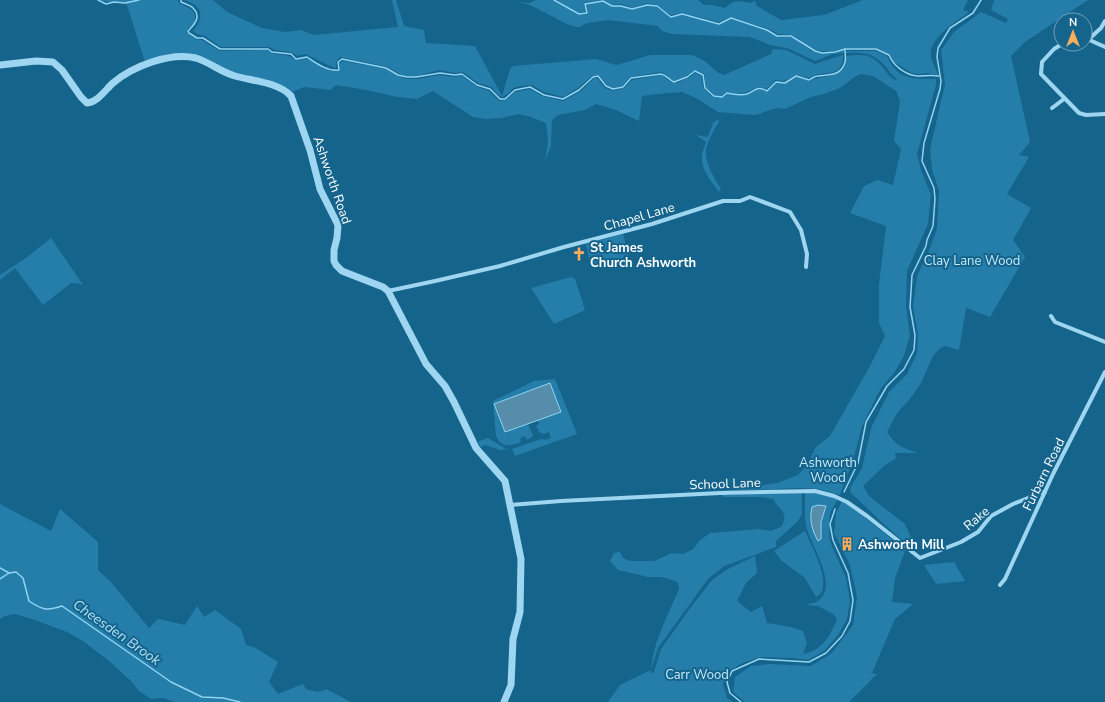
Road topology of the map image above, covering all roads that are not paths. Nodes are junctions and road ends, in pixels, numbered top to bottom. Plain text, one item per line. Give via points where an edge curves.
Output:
1 (1105, 21) edge
2 (1093, 34) edge
3 (1093, 42) edge
4 (1105, 47) edge
5 (1053, 50) edge
6 (0, 65) edge
7 (1064, 99) junction
8 (1052, 108) dead end
9 (1105, 114) edge
10 (806, 267) dead end
11 (388, 291) junction
12 (1051, 316) dead end
13 (1105, 342) edge
14 (1105, 372) edge
15 (1045, 492) junction
16 (510, 505) junction
17 (920, 558) joint
18 (1000, 586) dead end
19 (504, 702) edge

1 - 2 street
3 - 4 street
5 - 7 street via 1042,62 1041,74
6 - 11 street, Ashworth Road via 53,62 87,103 94,101 128,72 155,61 179,57 195,58 233,75 286,90 297,111 320,189 338,225 334,256 336,265 342,271
7 - 8 street
7 - 9 street via 1082,114
10 - 11 street, Chapel Lane via 807,254 801,230 790,212 750,197 740,201 723,201 652,224 500,266
11 - 16 street via 426,364 445,386 454,402 476,448 506,481
12 - 13 street via 1055,322
14 - 15 street, Furbarn Road
15 - 17 street, Rake via 991,516 978,532 961,542
15 - 18 street, Furbarn Road
16 - 17 street, School Lane via 720,493 815,492 834,496 853,506
16 - 19 street via 521,559 520,612 512,644 510,685

